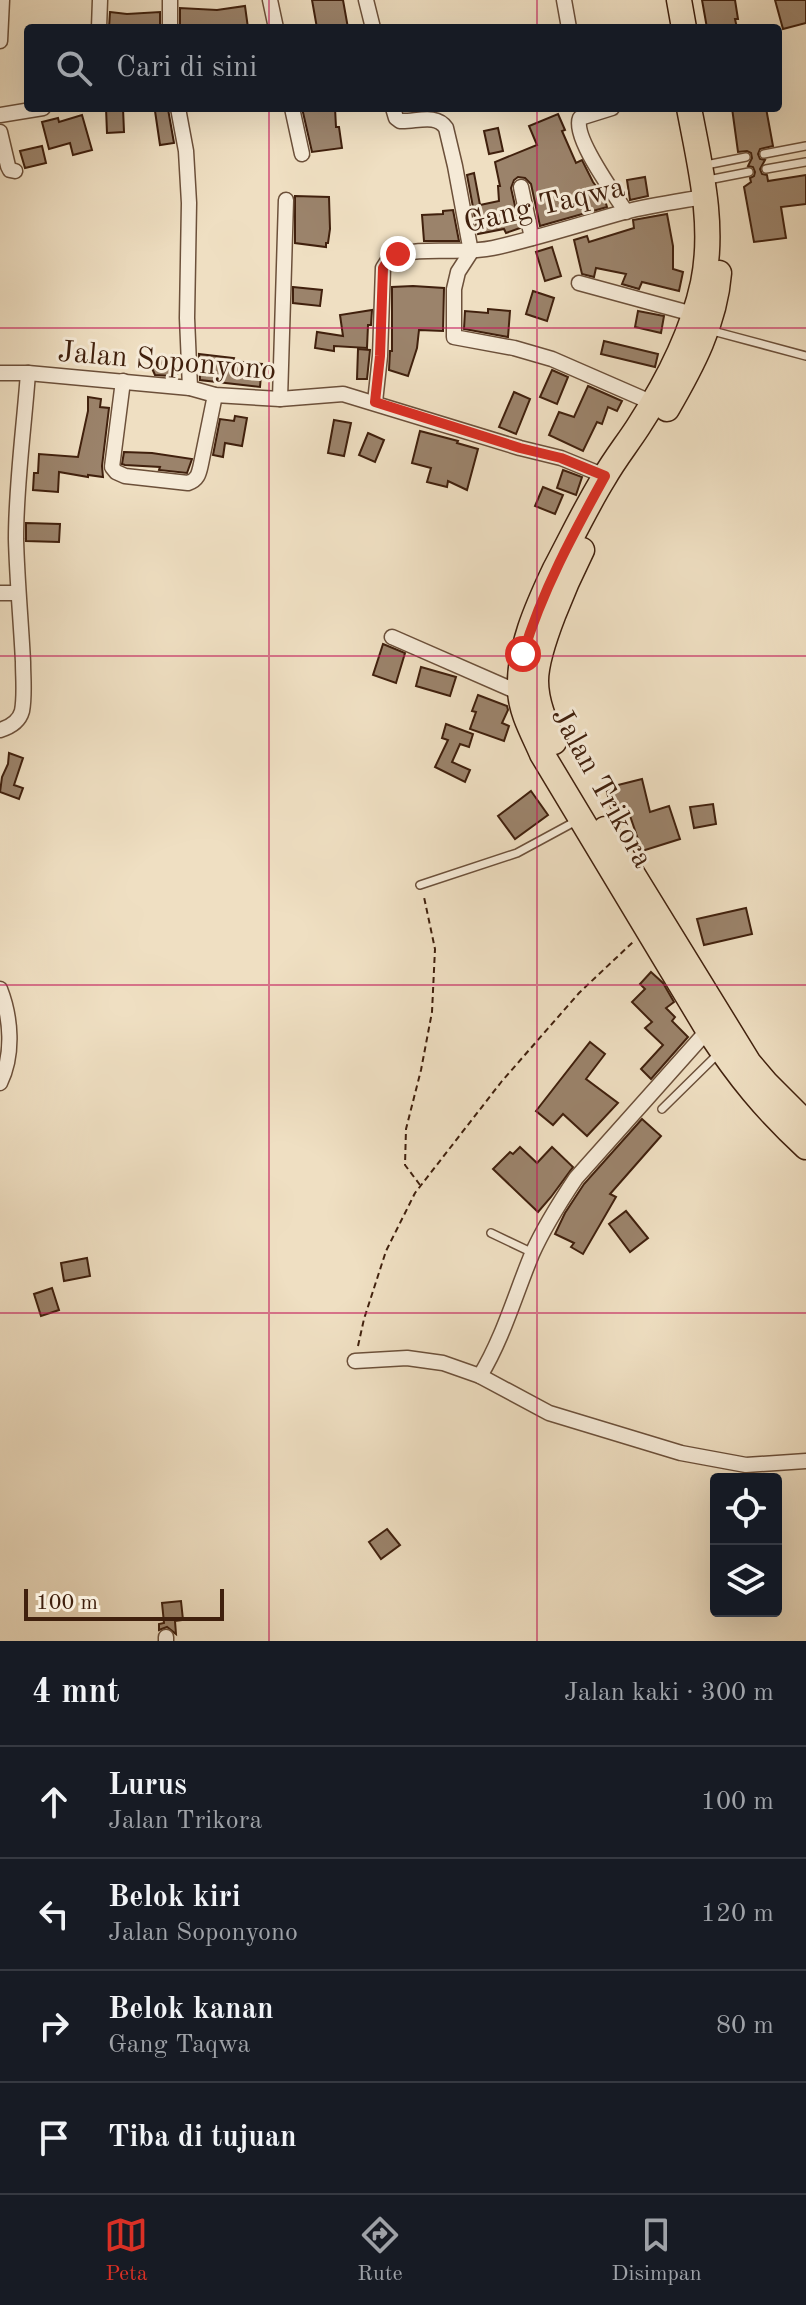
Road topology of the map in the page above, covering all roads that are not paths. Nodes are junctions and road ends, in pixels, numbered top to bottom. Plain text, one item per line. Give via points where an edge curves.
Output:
1 (2, 0) edge
2 (100, 0) edge
3 (170, 0) edge
4 (270, 0) edge
5 (366, 0) edge
6 (564, 0) edge
7 (672, 0) edge
8 (679, 0) edge
9 (99, 24) edge
10 (170, 24) edge
11 (275, 24) edge
12 (372, 24) edge
13 (568, 24) edge
14 (675, 24) edge
15 (683, 24) edge
16 (0, 41) edge
17 (24, 111) edge
18 (179, 112) edge
19 (293, 112) edge
20 (394, 112) edge
21 (584, 112) edge
22 (690, 112) edge
23 (698, 112) edge
24 (0, 115) edge
25 (0, 132) edge
26 (806, 146) edge
27 (302, 154) dead end
28 (764, 154) dead end
29 (746, 157) dead end
30 (806, 162) edge
31 (766, 169) dead end
32 (15, 171) dead end
33 (749, 172) dead end
34 (707, 181) junction
35 (521, 187) dead end
36 (286, 200) dead end
37 (626, 212) junction
38 (532, 238) junction
39 (471, 252) junction
40 (579, 283) dead end
41 (700, 322) junction
42 (806, 356) edge
43 (0, 373) edge
44 (28, 373) junction
45 (123, 381) junction
46 (190, 388) junction
47 (215, 395) junction
48 (280, 399) junction
49 (375, 402) junction
50 (653, 403) junction
51 (605, 476) junction
52 (0, 593) edge
53 (18, 593) junction
54 (392, 637) dead end
55 (520, 693) junction
56 (0, 733) edge
57 (580, 819) junction
58 (617, 865) junction
59 (420, 885) road end
60 (0, 989) edge
61 (715, 1040) junction
62 (0, 1083) edge
63 (662, 1109) dead end
64 (806, 1123) edge
65 (806, 1147) edge
66 (491, 1233) dead end
67 (533, 1253) junction
68 (355, 1361) road end
69 (480, 1376) junction
70 (806, 1461) edge

1 - 16 street
2 - 9 street
3 - 10 street
4 - 11 street
5 - 12 street
6 - 13 street
7 - 14 main road
8 - 15 main road
17 - 24 street
18 - 46 street via 189,203
19 - 27 street
20 - 39 street via 400,121 435,119 446,128
21 - 37 street via 578,127 586,148
22 - 34 main road, Jalan Trikora
23 - 34 main road, Jalan Trikora
25 - 32 street via 8,166
26 - 28 lane
29 - 34 lane
30 - 31 lane
33 - 34 lane
34 - 37 street, Gang Taqwa
34 - 41 main road, Jalan Trikora
35 - 38 street
36 - 48 street
37 - 38 street, Gang Taqwa
38 - 39 street, Gang Taqwa
39 - 49 street, Gang Taqwa via 433,250 390,257 383,268
39 - 50 street via 454,289 454,337 552,359
40 - 41 street
41 - 42 lane
41 - 50 main road, Jalan Trikora
41 - 58 main road, Jalan Trikora via 688,373 590,535 539,661 536,681 545,723
43 - 44 street, Jalan Soponyono
44 - 45 street, Jalan Soponyono
44 - 53 street via 17,512
45 - 46 street, Jalan Soponyono
45 - 47 street via 112,467 125,476 194,481
46 - 47 street, Jalan Soponyono
47 - 48 street, Jalan Soponyono
48 - 49 street, Jalan Soponyono via 343,394
49 - 51 street, Jalan Soponyono
50 - 51 main road, Jalan Trikora
51 - 55 main road, Jalan Trikora via 533,620
52 - 53 street
53 - 56 street via 22,708 20,717
54 - 55 street
55 - 57 main road, Jalan Trikora via 542,754
57 - 58 main road, Jalan Trikora
57 - 59 lane via 517,853
58 - 61 main road, Jalan Trikora via 646,929
58 - 64 main road, Jalan Trikora via 749,1063
60 - 62 street via 9,1037
61 - 63 lane
61 - 65 main road, Jalan Trikora via 767,1111
61 - 67 street via 576,1178
66 - 67 lane
67 - 69 street
68 - 69 street via 407,1358
69 - 70 street via 549,1413 681,1453 746,1465

